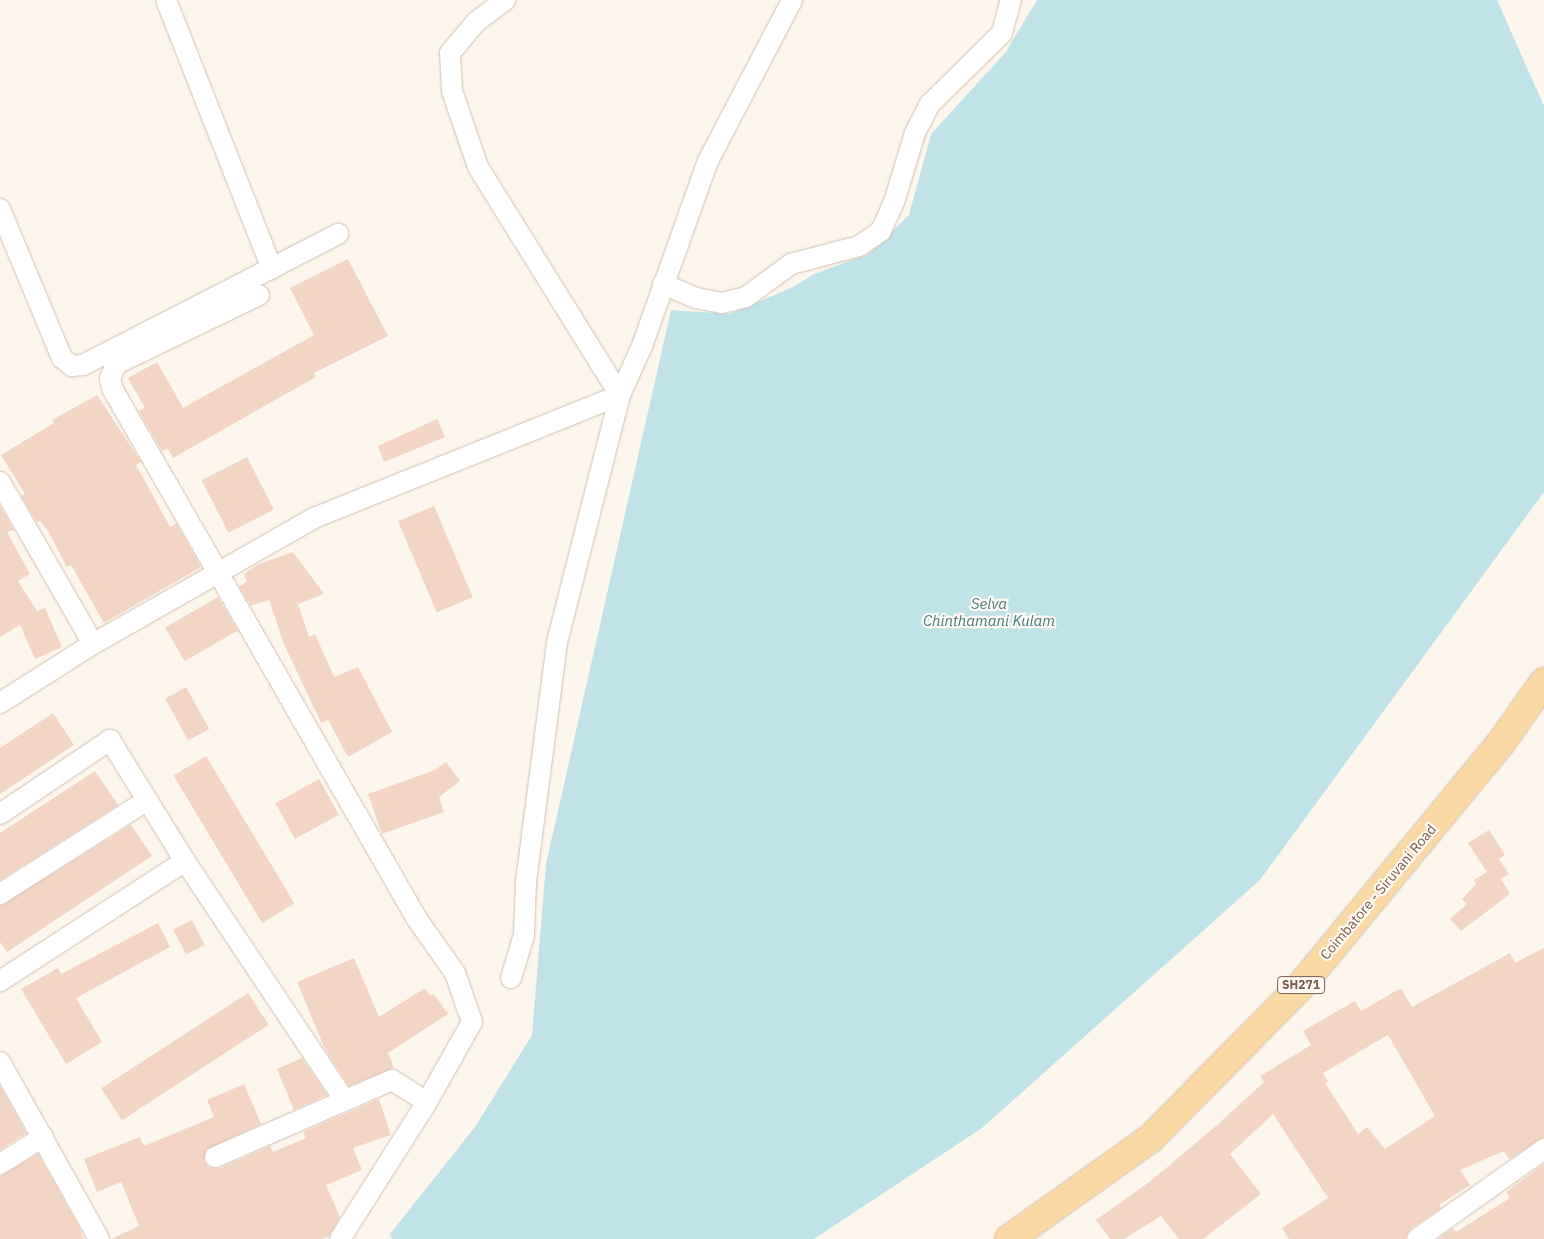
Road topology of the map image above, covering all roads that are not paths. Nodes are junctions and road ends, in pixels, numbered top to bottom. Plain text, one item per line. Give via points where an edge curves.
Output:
1 (166, 0) edge
2 (505, 0) edge
3 (792, 0) edge
4 (1011, 0) edge
5 (0, 209) edge
6 (338, 234) dead end
7 (272, 269) junction
8 (663, 284) junction
9 (259, 295) dead end
10 (620, 395) junction
11 (0, 482) edge
12 (218, 573) junction
13 (92, 644) junction
14 (1544, 682) edge
15 (0, 703) edge
16 (146, 802) junction
17 (0, 814) edge
18 (185, 861) junction
19 (0, 894) edge
20 (511, 978) dead end
21 (0, 981) edge
22 (0, 1062) edge
23 (344, 1099) junction
24 (427, 1102) junction
25 (43, 1137) junction
26 (1544, 1149) edge
27 (215, 1157) dead end
28 (0, 1164) edge
29 (99, 1239) edge
30 (340, 1239) edge
31 (1010, 1239) edge
32 (1417, 1239) edge

1 - 7 street
2 - 10 street via 476,22 450,53 452,91 478,167
3 - 8 street via 708,161
4 - 8 street via 1002,33 930,104 915,133 896,199 881,231 859,246 790,264 746,297 722,303 696,298
5 - 7 street via 62,358 72,366 83,365
6 - 7 street
8 - 10 street via 642,346
9 - 12 street via 116,364 110,379 113,390
10 - 12 street via 314,518
10 - 20 street via 557,643 526,882 524,935
11 - 13 street
12 - 13 street
12 - 24 street via 416,919 455,973 472,1022
13 - 15 street
14 - 31 main road, Coimbatore - Siruvani Road / SH271 via 1500,744 1298,988 1152,1138
16 - 17 street via 110,740
16 - 18 street
16 - 19 street
18 - 21 street
18 - 23 street
22 - 25 street
23 - 24 street via 392,1080
23 - 27 street
24 - 30 street
25 - 28 street
25 - 29 street
26 - 32 street

